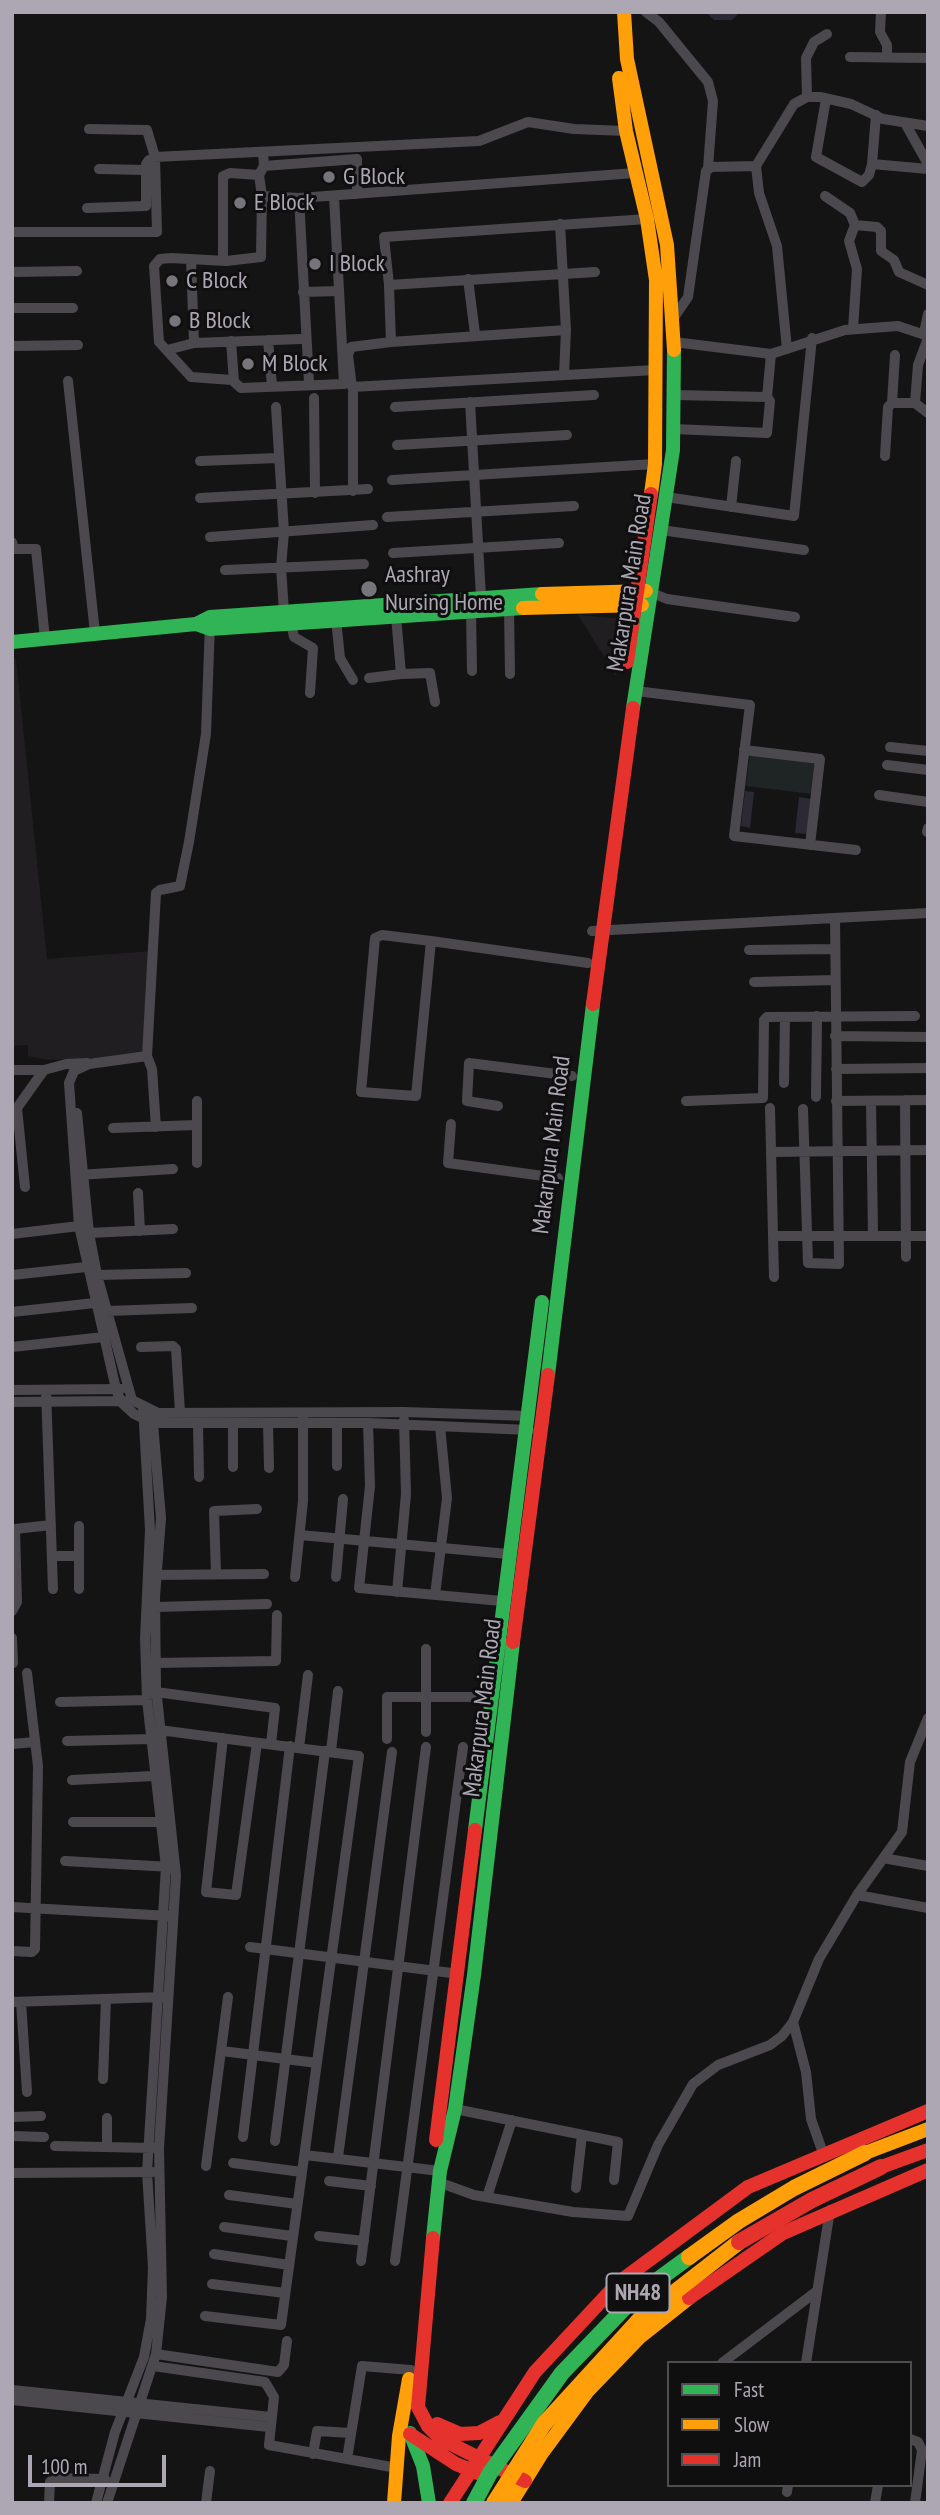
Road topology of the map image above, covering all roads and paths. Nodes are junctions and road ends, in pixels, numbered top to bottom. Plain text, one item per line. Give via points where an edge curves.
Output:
1 (611, 12) edge
2 (624, 12) edge
3 (646, 12) edge
4 (881, 12) edge
5 (827, 34) dead end
6 (850, 57) dead end
7 (887, 57) junction
8 (928, 58) edge
9 (807, 97) junction
10 (826, 99) junction
11 (876, 116) junction
12 (905, 123) junction
13 (928, 126) edge
14 (89, 129) dead end
15 (626, 131) junction
16 (263, 152) junction
17 (155, 158) junction
18 (872, 164) junction
19 (928, 164) edge
20 (756, 166) junction
21 (99, 169) dead end
22 (708, 169) junction
23 (928, 169) edge
24 (146, 170) junction
25 (261, 170) junction
26 (635, 173) junction
27 (357, 194) junction
28 (262, 196) junction
29 (334, 196) junction
30 (825, 197) dead end
31 (299, 198) junction
32 (87, 208) dead end
33 (647, 219) junction
34 (560, 224) junction
35 (855, 225) junction
36 (12, 232) edge
37 (191, 259) junction
38 (226, 261) junction
39 (77, 271) dead end
40 (12, 272) edge
41 (563, 272) junction
42 (595, 272) dead end
43 (468, 279) junction
44 (388, 285) junction
45 (928, 285) edge
46 (339, 291) junction
47 (303, 292) junction
48 (12, 308) edge
49 (73, 308) dead end
50 (928, 314) edge
51 (673, 319) junction
52 (853, 329) junction
53 (566, 330) junction
54 (475, 334) junction
55 (927, 336) edge
56 (812, 338) junction
57 (301, 339) dead end
58 (268, 340) junction
59 (231, 341) junction
60 (391, 342) junction
61 (674, 342) junction
62 (194, 343) junction
63 (78, 345) dead end
64 (12, 346) edge
65 (787, 349) junction
66 (167, 350) junction
67 (771, 355) junction
68 (895, 355) dead end
69 (655, 370) junction
70 (564, 375) junction
71 (68, 381) dead end
72 (234, 382) junction
73 (309, 383) junction
74 (272, 386) junction
75 (353, 393) dead end
76 (594, 394) dead end
77 (675, 395) junction
78 (767, 397) junction
79 (314, 398) dead end
80 (470, 402) junction
81 (892, 403) junction
82 (915, 403) junction
83 (276, 407) dead end
84 (395, 407) dead end
85 (928, 413) edge
86 (674, 429) junction
87 (567, 435) dead end
88 (472, 439) junction
89 (397, 445) dead end
90 (885, 456) dead end
91 (278, 458) junction
92 (200, 461) dead end
93 (736, 461) dead end
94 (655, 464) junction
95 (474, 475) junction
96 (392, 480) dead end
97 (368, 489) dead end
98 (353, 491) junction
99 (315, 493) junction
100 (281, 495) junction
101 (666, 497) junction
102 (200, 498) dead end
103 (574, 506) dead end
104 (731, 507) junction
105 (476, 512) junction
106 (387, 517) dead end
107 (373, 525) dead end
108 (662, 530) junction
109 (284, 531) junction
110 (211, 537) dead end
111 (12, 542) edge
112 (559, 543) dead end
113 (478, 548) junction
114 (804, 550) dead end
115 (393, 553) dead end
116 (364, 564) dead end
117 (281, 567) junction
118 (225, 570) dead end
119 (641, 598) junction
120 (476, 604) junction
121 (422, 608) junction
122 (509, 608) junction
123 (396, 616) junction
124 (288, 617) junction
125 (795, 617) dead end
126 (336, 619) junction
127 (205, 623) junction
128 (95, 633) junction
129 (45, 639) junction
130 (12, 642) edge
131 (472, 671) dead end
132 (401, 674) junction
133 (510, 674) dead end
134 (369, 678) dead end
135 (353, 680) dead end
136 (636, 691) junction
137 (310, 693) dead end
138 (435, 702) dead end
139 (890, 747) dead end
140 (744, 750) junction
141 (928, 751) edge
142 (887, 765) dead end
143 (928, 770) edge
144 (879, 795) dead end
145 (928, 802) edge
146 (810, 845) junction
147 (856, 850) dead end
148 (928, 913) edge
149 (835, 918) junction
150 (598, 931) junction
151 (430, 941) junction
152 (835, 949) junction
153 (748, 950) dead end
154 (588, 964) junction
155 (835, 980) junction
156 (754, 982) dead end
157 (817, 1016) junction
158 (835, 1016) junction
159 (915, 1016) dead end
160 (785, 1017) junction
161 (835, 1036) junction
162 (928, 1037) edge
163 (147, 1056) junction
164 (85, 1066) junction
165 (928, 1068) edge
166 (835, 1069) junction
167 (12, 1070) edge
168 (44, 1070) junction
169 (572, 1076) junction
170 (784, 1083) dead end
171 (816, 1097) dead end
172 (905, 1100) junction
173 (928, 1100) edge
174 (197, 1101) dead end
175 (686, 1101) dead end
176 (836, 1101) junction
177 (871, 1101) junction
178 (498, 1106) dead end
179 (770, 1108) dead end
180 (803, 1109) dead end
181 (15, 1112) edge
182 (451, 1124) dead end
183 (196, 1125) junction
184 (156, 1126) junction
185 (113, 1128) dead end
186 (838, 1150) junction
187 (872, 1150) junction
188 (905, 1150) junction
189 (928, 1150) edge
190 (771, 1152) junction
191 (804, 1152) junction
192 (197, 1164) dead end
193 (173, 1169) dead end
194 (80, 1175) junction
195 (558, 1178) junction
196 (25, 1187) dead end
197 (138, 1193) dead end
198 (79, 1226) junction
199 (173, 1229) dead end
200 (140, 1231) junction
201 (89, 1233) junction
202 (12, 1234) edge
203 (873, 1235) junction
204 (773, 1236) junction
205 (807, 1236) junction
206 (840, 1236) junction
207 (907, 1236) junction
208 (928, 1236) edge
209 (906, 1257) dead end
210 (86, 1267) junction
211 (186, 1273) dead end
212 (12, 1275) edge
213 (97, 1275) junction
214 (774, 1277) dead end
215 (95, 1303) junction
216 (192, 1308) dead end
217 (107, 1311) junction
218 (12, 1312) edge
219 (104, 1337) junction
220 (12, 1347) edge
221 (141, 1347) dead end
222 (12, 1390) edge
223 (46, 1395) junction
224 (124, 1395) junction
225 (12, 1402) edge
226 (180, 1412) junction
227 (404, 1412) junction
228 (148, 1415) junction
229 (303, 1417) junction
230 (233, 1423) junction
231 (268, 1423) junction
232 (337, 1423) junction
233 (368, 1423) junction
234 (198, 1424) junction
235 (404, 1424) junction
236 (534, 1424) junction
237 (440, 1426) junction
238 (338, 1466) dead end
239 (233, 1467) dead end
240 (269, 1468) dead end
241 (200, 1477) dead end
242 (343, 1499) dead end
243 (257, 1509) dead end
244 (51, 1525) junction
245 (79, 1526) dead end
246 (299, 1535) junction
247 (339, 1538) junction
248 (364, 1540) junction
249 (403, 1544) junction
250 (442, 1548) junction
251 (508, 1555) junction
252 (52, 1556) junction
253 (79, 1556) junction
254 (215, 1574) junction
255 (264, 1574) dead end
256 (153, 1575) junction
257 (295, 1577) dead end
258 (336, 1577) dead end
259 (53, 1589) dead end
260 (79, 1589) dead end
261 (397, 1592) junction
262 (435, 1595) junction
263 (502, 1601) junction
264 (267, 1604) dead end
265 (155, 1607) junction
266 (12, 1611) edge
267 (277, 1615) dead end
268 (12, 1637) edge
269 (150, 1639) junction
270 (426, 1650) dead end
271 (13, 1663) edge
272 (155, 1663) junction
273 (27, 1674) dead end
274 (308, 1675) dead end
275 (338, 1691) dead end
276 (152, 1696) junction
277 (426, 1697) junction
278 (491, 1697) junction
279 (60, 1702) dead end
280 (928, 1718) edge
281 (159, 1730) junction
282 (426, 1732) dead end
283 (223, 1738) junction
284 (150, 1739) junction
285 (387, 1739) dead end
286 (67, 1741) dead end
287 (35, 1742) junction
288 (257, 1743) junction
289 (12, 1744) edge
290 (271, 1744) junction
291 (295, 1747) junction
292 (426, 1747) dead end
293 (463, 1747) dead end
294 (328, 1751) junction
295 (392, 1752) dead end
296 (154, 1776) junction
297 (72, 1780) dead end
298 (73, 1822) dead end
299 (164, 1822) junction
300 (883, 1858) junction
301 (65, 1861) dead end
302 (928, 1866) edge
303 (171, 1867) junction
304 (857, 1895) junction
305 (12, 1907) edge
306 (35, 1908) junction
307 (928, 1908) edge
308 (169, 1916) junction
309 (250, 1947) dead end
310 (267, 1949) junction
311 (12, 1951) edge
312 (299, 1953) junction
313 (332, 1958) junction
314 (366, 1963) junction
315 (398, 1965) junction
316 (433, 1971) junction
317 (466, 1975) junction
318 (163, 1997) junction
319 (228, 1997) dead end
320 (106, 1998) junction
321 (17, 2002) edge
322 (793, 2022) junction
323 (222, 2051) junction
324 (253, 2054) junction
325 (286, 2059) junction
326 (317, 2063) junction
327 (103, 2079) dead end
328 (27, 2092) dead end
329 (455, 2109) junction
330 (928, 2111) edge
331 (41, 2116) dead end
332 (12, 2117) edge
333 (107, 2118) dead end
334 (512, 2120) junction
335 (928, 2129) edge
336 (583, 2135) junction
337 (12, 2136) edge
338 (44, 2137) dead end
339 (243, 2137) dead end
340 (275, 2141) dead end
341 (54, 2146) dead end
342 (107, 2147) junction
343 (153, 2148) junction
344 (928, 2150) edge
345 (823, 2153) junction
346 (304, 2155) junction
347 (338, 2157) junction
348 (373, 2162) junction
349 (233, 2163) dead end
350 (206, 2166) dead end
351 (409, 2167) junction
352 (928, 2171) edge
353 (153, 2172) junction
354 (302, 2172) junction
355 (12, 2173) edge
356 (437, 2174) junction
357 (329, 2180) dead end
358 (614, 2180) dead end
359 (372, 2186) junction
360 (576, 2188) dead end
361 (229, 2195) dead end
362 (487, 2197) junction
363 (297, 2204) junction
364 (830, 2210) junction
365 (224, 2227) dead end
366 (292, 2235) junction
367 (319, 2235) dead end
368 (364, 2241) junction
369 (215, 2254) dead end
370 (361, 2261) dead end
371 (396, 2261) dead end
372 (289, 2265) junction
373 (212, 2284) dead end
374 (424, 2284) junction
375 (817, 2291) junction
376 (285, 2293) junction
377 (205, 2316) dead end
378 (287, 2341) dead end
379 (154, 2360) junction
380 (725, 2361) edge
381 (806, 2361) edge
382 (411, 2370) junction
383 (12, 2390) edge
384 (12, 2400) edge
385 (124, 2408) junction
386 (138, 2409) junction
387 (411, 2410) junction
388 (502, 2421) junction
389 (270, 2422) junction
390 (351, 2433) junction
391 (410, 2434) junction
392 (912, 2440) edge
393 (313, 2454) junction
394 (347, 2459) junction
395 (474, 2464) junction
396 (397, 2468) junction
397 (210, 2471) dead end
398 (923, 2477) edge
399 (101, 2479) junction
400 (115, 2479) junction
401 (518, 2491) edge
402 (49, 2503) edge
403 (96, 2503) edge
404 (107, 2503) edge
405 (206, 2503) edge
406 (394, 2503) edge
407 (429, 2503) edge
408 (450, 2503) edge
409 (474, 2503) edge
410 (494, 2503) edge
411 (915, 2503) edge

1 - 15 main road, Makarpura Main Road
2 - 51 main road, Makarpura Main Road via 627,60 664,227
3 - 22 street via 708,82 713,101
4 - 7 street via 880,32
5 - 9 street via 814,42 806,58
6 - 7 street
7 - 8 street
9 - 10 street
9 - 20 street via 794,104
10 - 11 street
10 - 18 street via 816,157 862,181
11 - 12 street
11 - 18 street
12 - 13 street
12 - 19 street
14 - 17 street via 147,130
15 - 16 street via 528,122 479,141
15 - 26 main road, Makarpura Main Road
16 - 17 street
16 - 25 street
17 - 24 street via 147,161
17 - 36 street via 157,232
18 - 23 street
20 - 22 street
20 - 65 street via 759,193 777,246
21 - 24 street
22 - 51 street via 688,297
24 - 32 street via 146,206
25 - 27 street via 357,159
25 - 28 street
25 - 38 street via 223,176
26 - 27 street
26 - 33 main road, Makarpura Main Road
27 - 29 street
28 - 31 street
28 - 38 street via 261,257
29 - 31 street
29 - 46 street
30 - 35 street via 850,214
31 - 47 street
33 - 34 street
33 - 69 main road, Makarpura Main Road via 656,280
34 - 41 street
34 - 44 street via 385,235
35 - 45 street via 877,227 879,249 894,260 900,272
35 - 52 street via 849,241 857,269
37 - 38 street
37 - 62 street
37 - 66 street via 160,260 154,266 159,342
39 - 40 street
41 - 42 street
41 - 43 street
41 - 53 street
43 - 44 street
43 - 54 street
44 - 60 street
46 - 47 street
46 - 73 street via 344,384
47 - 73 street
48 - 49 street
50 - 55 street
51 - 61 main road, Makarpura Main Road
52 - 55 street via 898,326
52 - 56 street
53 - 54 street
53 - 70 street
54 - 60 street
55 - 82 street via 918,365
56 - 65 street
56 - 104 street via 794,515
57 - 58 street
58 - 59 street
58 - 74 street
59 - 62 street
59 - 72 street
60 - 70 street via 351,347 352,387
61 - 67 street
61 - 77 main road, Makarpura Main Road
62 - 66 street
63 - 64 street
65 - 67 street
66 - 72 street via 191,377
67 - 78 street
68 - 81 street
69 - 70 street
69 - 94 main road, Makarpura Main Road
71 - 128 street
72 - 74 street via 241,388
73 - 74 street
75 - 98 street
76 - 80 street
77 - 78 street
77 - 86 main road, Makarpura Main Road
78 - 86 street via 767,433
79 - 99 street
80 - 84 street
80 - 88 street
81 - 82 street
81 - 90 street
82 - 85 street
83 - 91 street
86 - 101 main road, Makarpura Main Road
87 - 88 street
88 - 89 street
88 - 95 street
91 - 92 street
91 - 100 street
93 - 104 street
94 - 95 street
94 - 119 main road, Makarpura Main Road
95 - 96 street
95 - 105 street
97 - 98 street
98 - 99 street
99 - 100 street
100 - 102 street
100 - 109 street
101 - 104 street
101 - 108 main road, Makarpura Main Road
103 - 105 street
105 - 106 street
105 - 113 street
107 - 109 street
108 - 114 street
108 - 119 main road, Makarpura Main Road
109 - 110 street
109 - 117 street
111 - 129 street via 14,549 36,549
112 - 113 street
113 - 115 street
113 - 120 street
116 - 117 street
117 - 118 street
117 - 124 street
119 - 120 main road
119 - 122 main road
119 - 125 street
119 - 136 main road, Makarpura Main Road
119 - 150 main road, Makarpura Main Road
120 - 121 main road
120 - 122 main road
120 - 131 street
121 - 123 main road
121 - 124 main road
122 - 133 street
123 - 126 main road
123 - 132 street
124 - 126 main road
124 - 127 main road
124 - 137 street via 294,637 313,648
126 - 135 street via 340,658
127 - 128 main road
127 - 163 street via 206,734 180,886 156,893
128 - 129 main road
129 - 130 main road
132 - 134 street
132 - 138 street via 430,673
136 - 140 street via 750,705
136 - 150 main road, Makarpura Main Road
139 - 141 street
140 - 146 street via 820,759
140 - 146 street via 734,836
142 - 143 street
144 - 145 street
146 - 147 street
148 - 149 street
149 - 150 street
149 - 152 street
150 - 154 main road, Makarpura Main Road
150 - 236 main road, Makarpura Main Road via 556,1292
151 - 151 street via 416,1096 360,1092 375,938 382,934
151 - 154 street
152 - 153 street
152 - 155 street
154 - 169 main road, Makarpura Main Road
155 - 156 street
155 - 158 street
157 - 158 street
157 - 160 street
157 - 171 street
158 - 159 street
158 - 161 street
160 - 170 street
160 - 175 street via 764,1020 763,1098
161 - 162 street
161 - 166 street
163 - 164 street
163 - 184 street
164 - 168 street via 66,1064
164 - 194 street via 71,1077 69,1089
165 - 166 street
166 - 176 street
167 - 168 street
168 - 181 street
169 - 178 street via 469,1063 467,1101
169 - 195 main road, Makarpura Main Road
172 - 173 street
172 - 177 street
172 - 188 street
174 - 183 street
176 - 177 street
176 - 186 street
177 - 187 street
179 - 190 street
180 - 191 street
181 - 196 street
182 - 195 street via 448,1163
183 - 184 street
183 - 192 street
184 - 185 street
186 - 187 street
186 - 191 street
186 - 206 street
187 - 188 street
187 - 203 street
188 - 189 street
188 - 207 street
190 - 191 street
190 - 204 street
191 - 205 street
193 - 194 street
194 - 198 street
194 - 201 street
195 - 236 main road, Makarpura Main Road
197 - 200 street
198 - 202 street
198 - 210 street
199 - 200 street
200 - 201 street
201 - 213 street
203 - 206 street
203 - 207 street
204 - 205 street
204 - 214 street
205 - 206 street
205 - 206 street via 810,1265 840,1264
207 - 208 street
207 - 209 street
210 - 212 street
210 - 215 street
211 - 213 street
213 - 217 street
215 - 218 street
215 - 219 street
216 - 217 street
217 - 224 street
219 - 220 street
219 - 224 street
221 - 226 street via 176,1349
222 - 223 street
223 - 224 street
223 - 225 street
223 - 244 street
224 - 228 street
226 - 228 street
226 - 229 street
227 - 229 street
227 - 235 street
227 - 236 street
228 - 234 street
228 - 256 street via 161,1518
229 - 231 street
229 - 232 street
229 - 246 street
230 - 231 street
230 - 234 street
230 - 239 street
231 - 240 street
232 - 233 street
232 - 238 street
233 - 235 street
233 - 248 street via 370,1486
234 - 241 street
235 - 237 street
235 - 249 street
236 - 237 street
236 - 251 main road, Makarpura Main Road
236 - 317 main road, Makarpura Main Road via 529,1504
237 - 250 street via 447,1498
242 - 247 street
243 - 254 street via 215,1511
244 - 252 street
244 - 266 street via 15,1529 17,1602
245 - 253 street
246 - 247 street
246 - 257 street
247 - 248 street
247 - 258 street
248 - 249 street
248 - 261 street via 359,1588
249 - 250 street
249 - 261 street
250 - 251 street
250 - 262 street
251 - 263 main road, Makarpura Main Road
252 - 253 street
252 - 259 street
253 - 260 street
254 - 255 street
254 - 256 street
256 - 265 street
256 - 269 street
261 - 262 street
262 - 263 street
263 - 278 main road, Makarpura Main Road
264 - 265 street
265 - 269 street
267 - 272 street via 276,1661
268 - 271 street
269 - 272 street
269 - 276 street
270 - 277 street
272 - 276 street
273 - 287 street
274 - 291 street
275 - 294 street
276 - 279 street
276 - 281 street
276 - 284 street
276 - 290 street via 275,1708
277 - 278 street
277 - 282 street
277 - 285 street via 387,1697
278 - 317 main road, Makarpura Main Road
280 - 300 street via 910,1762 902,1832
281 - 283 street
281 - 299 street
283 - 288 street
283 - 288 street via 205,1890 216,1893 236,1895
284 - 286 street
284 - 296 street
287 - 289 street
287 - 306 street
288 - 290 street
290 - 291 street
291 - 294 street
291 - 310 street
292 - 315 street
293 - 316 street
294 - 312 street
294 - 313 street via 359,1756
295 - 314 street
296 - 297 street
296 - 299 street
298 - 299 street
299 - 303 street
300 - 302 street
300 - 304 street
301 - 303 street
303 - 308 street
304 - 307 street
304 - 322 street via 813,1969
305 - 306 street
306 - 308 street
306 - 311 street via 35,1949
308 - 318 street
309 - 310 street
310 - 312 street
310 - 324 street
312 - 313 street
312 - 325 street
313 - 314 street
313 - 326 street
314 - 315 street
314 - 347 street
315 - 316 street
315 - 348 street
316 - 317 street
316 - 351 street
317 - 329 main road, Makarpura Main Road
317 - 356 main road, Makarpura Main Road
318 - 320 street
318 - 343 street
319 - 323 street
320 - 321 street
320 - 327 street
321 - 328 street
322 - 345 street via 813,2126
322 - 362 street via 770,2045 718,2065 694,2084 658,2145 626,2217
323 - 324 street
323 - 350 street
324 - 325 street
324 - 339 street
325 - 326 street
325 - 340 street
326 - 346 street
329 - 334 street
329 - 356 main road, Makarpura Main Road
330 - 345 main road
331 - 332 street
333 - 342 street
334 - 336 street
334 - 362 street
335 - 409 main road, NH48, bridge via 794,2188 739,2221 637,2295 562,2373 490,2473
336 - 358 street via 618,2142
336 - 360 street
337 - 338 street
341 - 342 street
342 - 343 street
343 - 353 street
344 - 410 main road, NH48, bridge via 812,2200 735,2244 640,2319 544,2424
345 - 388 main road via 748,2187 618,2283 535,2372
346 - 347 street
346 - 354 street
347 - 348 street
348 - 351 street
348 - 359 street
349 - 354 street
351 - 356 street
351 - 371 street
352 - 364 main road
353 - 355 street
353 - 379 street via 162,2297
353 - 385 street via 151,2319 144,2357
354 - 363 street
356 - 362 street
356 - 374 main road, Makarpura Main Road
357 - 359 street
359 - 368 street
361 - 363 street
363 - 366 street
364 - 375 street
364 - 401 main road via 783,2233 708,2282 640,2337 587,2392
365 - 366 street
366 - 372 street
367 - 368 street
368 - 370 street
369 - 372 street
372 - 376 street
373 - 376 street
374 - 382 main road
374 - 387 main road
375 - 380 street
375 - 381 street
376 - 377 street via 281,2325
378 - 379 street via 284,2365 278,2372
379 - 386 street
379 - 389 street via 265,2382 274,2397
382 - 387 main road
382 - 390 street via 362,2366
383 - 385 street
384 - 385 street
385 - 386 street
385 - 399 street
386 - 389 street
386 - 400 street
387 - 388 main road via 460,2434 479,2433
387 - 391 main road
387 - 395 main road
387 - 396 main road
388 - 395 main road
389 - 393 street via 269,2445
390 - 393 street via 317,2431
390 - 394 street
391 - 395 main road
391 - 407 main road via 423,2466
392 - 398 street via 922,2450
393 - 394 street
394 - 396 street
395 - 401 main road
395 - 408 main road
396 - 406 main road
397 - 405 street
398 - 411 street
399 - 400 street
399 - 402 street via 54,2478
399 - 403 street
400 - 404 street

